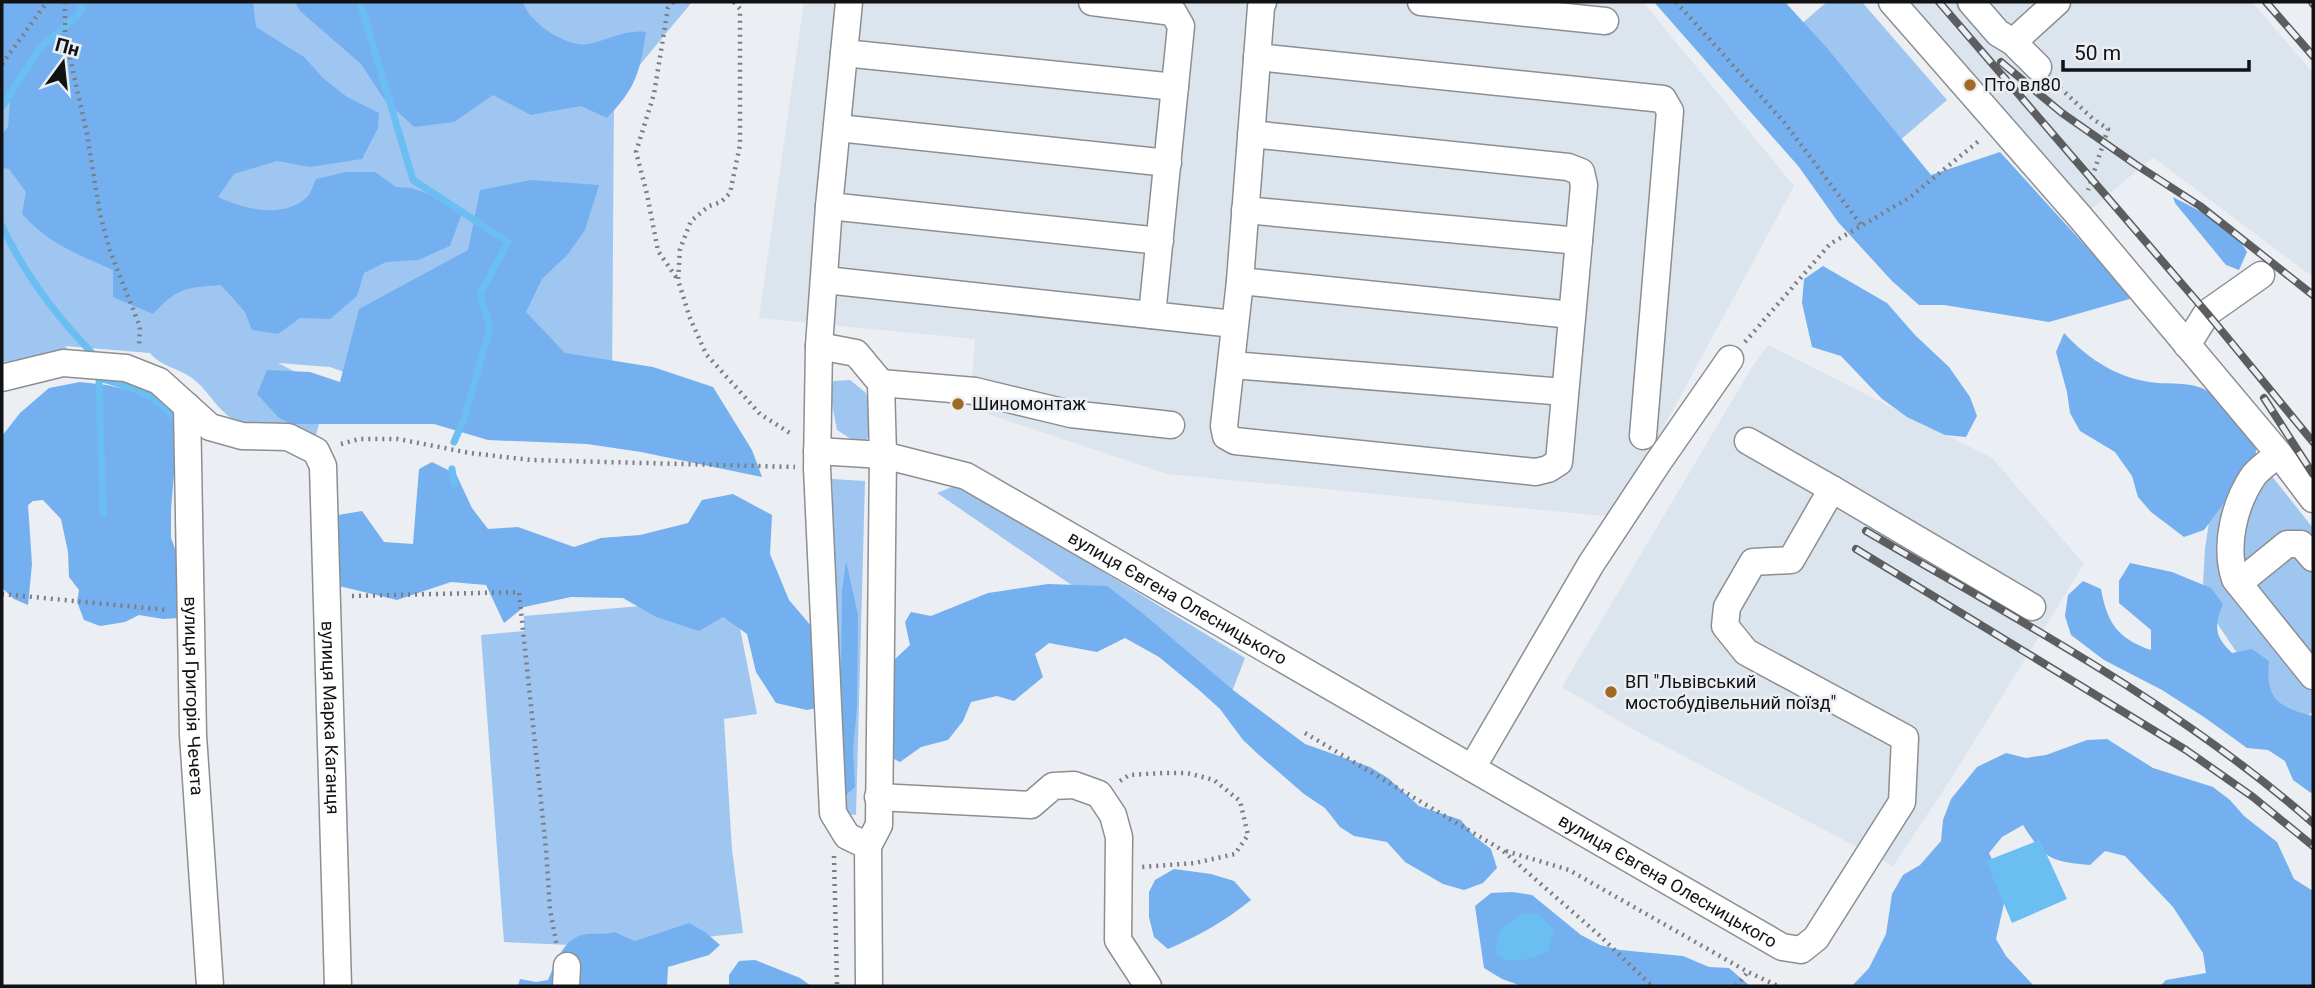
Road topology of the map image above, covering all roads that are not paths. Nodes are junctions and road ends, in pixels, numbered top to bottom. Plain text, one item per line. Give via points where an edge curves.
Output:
1 (849, 2) edge
2 (1092, 2) edge
3 (1263, 2) edge
4 (1421, 2) edge
5 (1892, 2) edge
6 (1971, 2) edge
7 (2057, 2) edge
8 (1605, 21) dead end
9 (2012, 42) junction
10 (844, 53) junction
11 (1257, 57) junction
12 (2038, 67) road end
13 (1175, 87) junction
14 (838, 128) junction
15 (1251, 134) junction
16 (1168, 163) junction
17 (829, 206) junction
18 (1245, 210) junction
19 (1160, 241) junction
20 (1579, 242) junction
21 (2261, 275) dead end
22 (825, 280) junction
23 (1240, 281) junction
24 (1572, 315) junction
25 (1152, 316) junction
26 (1234, 324) junction
27 (2187, 345) junction
28 (819, 346) junction
29 (1730, 359) road end
30 (1232, 365) junction
31 (2, 378) edge
32 (880, 383) junction
33 (1566, 392) junction
34 (187, 406) junction
35 (1171, 425) dead end
36 (1643, 436) dead end
37 (1748, 442) dead end
38 (2279, 454) junction
39 (883, 455) junction
40 (817, 459) junction
41 (1832, 489) junction
42 (2313, 499) edge
43 (2313, 558) edge
44 (2239, 583) junction
45 (2032, 607) dead end
46 (2313, 676) edge
47 (1472, 768) junction
48 (878, 797) junction
49 (868, 846) junction
50 (210, 986) edge
51 (338, 986) edge
52 (869, 986) edge
53 (1148, 986) edge

1 - 10 street
2 - 13 street via 1173,12 1181,26
3 - 11 street
4 - 8 street
5 - 27 street
6 - 9 street
7 - 9 street
9 - 12 street
10 - 13 street
10 - 14 street
11 - 15 street
11 - 36 street via 1663,99 1670,111
13 - 16 street
14 - 16 street
14 - 17 street
15 - 18 street
15 - 20 street via 1569,167 1581,172 1584,185
16 - 19 street
17 - 19 street
17 - 22 street
18 - 20 street
18 - 23 street
19 - 25 street
20 - 24 street
21 - 27 street via 2207,313
22 - 25 street
22 - 28 street
23 - 24 street
23 - 26 street
24 - 33 street
25 - 26 street
26 - 30 street
27 - 38 street
28 - 32 street via 856,353
28 - 40 street
29 - 47 street via 1591,564
30 - 33 street
30 - 33 street via 1224,426 1226,436 1235,441 1536,471 1559,462
31 - 34 street via 63,363 132,370 159,382
32 - 35 street via 975,391 1071,414
32 - 39 street
34 - 50 street, вулиця Григорія Чечета via 194,735
34 - 51 street, вулиця Марка Каганця via 210,427 242,436 288,437 316,451 323,466
37 - 41 street
38 - 42 street
38 - 44 street via 2256,473 2243,493 2230,544 2230,563
39 - 40 street, вулиця Євгена Олесницького
39 - 47 street, вулиця Євгена Олесницького via 966,476
39 - 48 street
40 - 49 street via 833,813 848,836
41 - 45 street
41 - 47 street, вулиця Євгена Олесницького via 1790,560 1753,562 1727,607 1725,626 1746,652 1905,738 1902,802 1816,938 1801,950 1782,947
43 - 44 street via 2301,544 2287,544
44 - 46 street
48 - 49 street via 878,825
48 - 53 street via 1031,805 1054,786 1074,785 1099,794 1114,815 1119,837 1118,940
49 - 52 street

